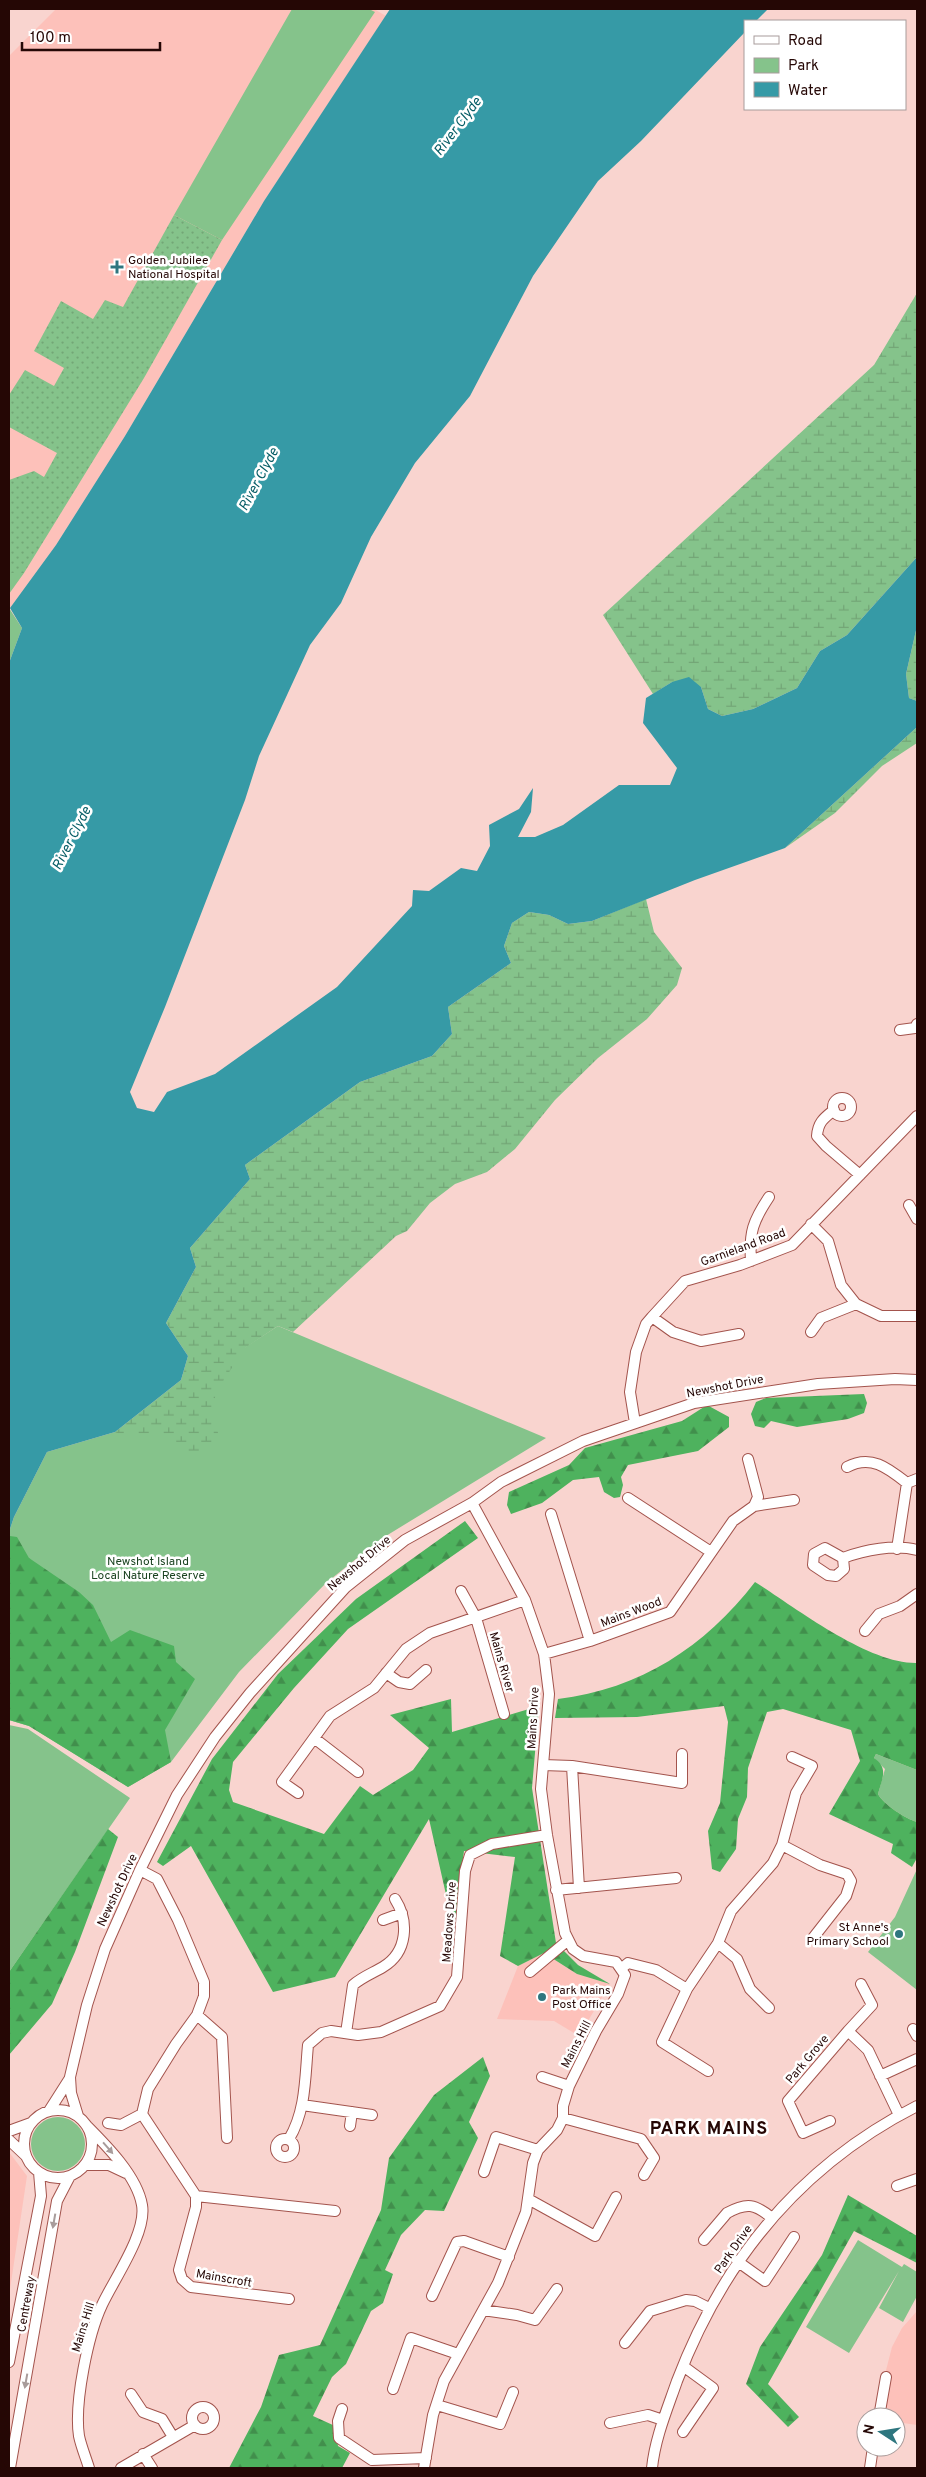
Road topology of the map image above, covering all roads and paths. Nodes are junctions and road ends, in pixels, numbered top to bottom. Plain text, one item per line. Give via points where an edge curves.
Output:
1 (917, 1024) edge
2 (900, 1030) dead end
3 (834, 1110) dead end
4 (917, 1116) edge
5 (860, 1175) junction
6 (769, 1197) dead end
7 (909, 1205) dead end
8 (917, 1219) edge
9 (811, 1224) junction
10 (751, 1261) junction
11 (856, 1304) junction
12 (917, 1316) edge
13 (652, 1317) junction
14 (811, 1332) dead end
15 (739, 1334) dead end
16 (917, 1380) edge
17 (635, 1423) junction
18 (748, 1459) dead end
19 (847, 1467) dead end
20 (912, 1481) edge
21 (628, 1498) dead end
22 (794, 1500) dead end
23 (472, 1503) junction
24 (754, 1506) junction
25 (551, 1514) dead end
26 (897, 1549) junction
27 (917, 1550) edge
28 (711, 1552) junction
29 (843, 1558) dead end
30 (462, 1591) dead end
31 (917, 1594) edge
32 (525, 1600) junction
33 (476, 1618) junction
34 (865, 1631) dead end
35 (590, 1641) junction
36 (544, 1654) junction
37 (426, 1670) dead end
38 (386, 1673) junction
39 (504, 1714) dead end
40 (314, 1738) junction
41 (682, 1754) dead end
42 (792, 1757) dead end
43 (543, 1765) junction
44 (572, 1766) junction
45 (358, 1772) dead end
46 (298, 1793) dead end
47 (547, 1835) junction
48 (782, 1845) junction
49 (140, 1870) junction
50 (676, 1878) dead end
51 (580, 1888) junction
52 (556, 1890) junction
53 (395, 1898) dead end
54 (402, 1914) junction
55 (382, 1920) dead end
56 (813, 1938) dead end
57 (568, 1941) junction
58 (718, 1943) junction
59 (619, 1964) junction
60 (530, 1972) dead end
61 (862, 1984) dead end
62 (687, 1989) junction
63 (769, 2008) dead end
64 (197, 2015) junction
65 (848, 2031) junction
66 (346, 2032) junction
67 (917, 2058) edge
68 (708, 2071) dead end
69 (880, 2076) junction
70 (70, 2077) junction
71 (542, 2077) dead end
72 (569, 2086) junction
73 (302, 2105) junction
74 (917, 2106) edge
75 (49, 2110) junction
76 (352, 2112) junction
77 (142, 2114) junction
78 (372, 2115) dead end
79 (898, 2115) junction
80 (78, 2116) junction
81 (563, 2118) junction
82 (830, 2120) dead end
83 (31, 2123) junction
84 (108, 2123) dead end
85 (86, 2125) junction
86 (350, 2126) dead end
87 (9, 2131) edge
88 (227, 2138) dead end
89 (289, 2139) dead end
90 (9, 2140) edge
91 (538, 2150) junction
92 (26, 2156) junction
93 (85, 2165) junction
94 (39, 2172) junction
95 (484, 2172) dead end
96 (127, 2174) junction
97 (644, 2175) dead end
98 (70, 2176) junction
99 (917, 2179) edge
100 (897, 2186) dead end
101 (196, 2196) junction
102 (616, 2197) dead end
103 (530, 2200) junction
104 (335, 2211) dead end
105 (772, 2218) junction
106 (794, 2236) dead end
107 (704, 2240) dead end
108 (509, 2257) junction
109 (737, 2261) junction
110 (557, 2289) dead end
111 (432, 2296) dead end
112 (289, 2300) dead end
113 (709, 2308) junction
114 (483, 2310) junction
115 (625, 2343) dead end
116 (458, 2354) junction
117 (9, 2362) edge
118 (683, 2366) junction
119 (886, 2377) dead end
120 (393, 2389) dead end
121 (513, 2392) dead end
122 (131, 2394) dead end
123 (436, 2405) junction
124 (881, 2407) edge
125 (342, 2409) dead end
126 (663, 2420) junction
127 (610, 2423) dead end
128 (195, 2425) dead end
129 (683, 2432) dead end
130 (173, 2437) junction
131 (143, 2454) junction
132 (425, 2463) edge
133 (10, 2468) edge
134 (90, 2468) edge
135 (121, 2468) edge
136 (152, 2468) edge
137 (652, 2468) edge

1 - 2 street via 915,1028
3 - 5 street via 822,1118 817,1136
4 - 5 street, Garnieland Road
5 - 9 street, Garnieland Road
6 - 10 street via 755,1218 749,1239
7 - 8 street
9 - 10 street, Garnieland Road via 792,1245
9 - 11 street via 828,1241 841,1285
10 - 13 street, Garnieland Road via 685,1281
11 - 12 street via 880,1316
11 - 14 street via 821,1318
13 - 15 street via 673,1332 701,1341
13 - 17 street, Garnieland Road via 646,1324 636,1352 630,1392
16 - 17 street, Newshot Drive via 837,1383 765,1391 694,1403
17 - 23 street, Newshot Drive via 582,1441 544,1459 501,1482
18 - 24 street via 758,1497
19 - 20 street via 859,1460 874,1462
20 - 26 street
21 - 28 street
22 - 24 street
23 - 32 street, Mains Drive
23 - 49 street, Newshot Drive via 405,1540 346,1587 271,1668 198,1762 172,1804
24 - 28 street, Mains Wood via 733,1520
25 - 35 street, Mains Wood
26 - 27 street via 908,1547
26 - 29 street
28 - 35 street, Mains Wood via 670,1612
30 - 33 street, Mains River
31 - 34 street via 900,1606 879,1614
32 - 33 street
32 - 36 street, Mains Drive
33 - 38 street via 430,1633 406,1649
33 - 39 street, Mains River
35 - 36 street, Mains Wood
36 - 43 street, Mains Drive via 549,1694
37 - 38 street via 410,1684 399,1682
38 - 40 street via 374,1688 330,1716
40 - 45 street
40 - 46 street via 282,1782
41 - 44 street via 682,1783
42 - 48 street via 812,1766 796,1793
43 - 44 street
43 - 47 street, Mains Drive via 541,1789
44 - 51 street
47 - 52 street, Mains Drive
47 - 66 street, Meadows Drive via 492,1844 470,1855 465,1871 457,1977 440,2006 381,2032 358,2035
48 - 56 street via 820,1865 847,1874 851,1881 846,1896
48 - 58 street via 762,1878 731,1911
49 - 64 street via 157,1879 204,1982 204,1996
49 - 70 street, Newshot Drive via 101,1961
50 - 51 street
51 - 52 street
52 - 57 street, Mains Drive
53 - 54 street
54 - 55 street
54 - 66 street via 404,1938 395,1957 353,1985
57 - 59 street via 583,1956
57 - 60 street
58 - 62 street
58 - 63 street via 737,1959 750,1989
59 - 62 street via 656,1970
59 - 72 street, Mains Hill via 624,1982
61 - 65 street, Park Grove via 872,2005
62 - 68 street via 662,2042
64 - 77 street via 148,2089
64 - 88 street via 222,2037
65 - 69 street via 868,2050
65 - 82 street, Park Grove via 788,2101 803,2133
66 - 73 street, Meadows Drive via 322,2033 308,2045
67 - 69 street
69 - 79 street
70 - 75 street, Newshot Drive
70 - 80 street, Newshot Drive
71 - 72 street, Mains Hill
72 - 81 street, Mains Hill
73 - 76 street
73 - 89 street, Meadows Drive
74 - 79 street, Park Drive
75 - 80 street
75 - 83 street
76 - 78 street
76 - 86 street
77 - 84 street via 121,2125
77 - 101 street
79 - 105 street, Park Drive via 829,2162
80 - 85 street
81 - 91 street, Mains Hill via 557,2130
81 - 97 street via 641,2139 654,2158
83 - 87 street
83 - 92 street via 25,2139
85 - 93 street via 92,2141
85 -> 96 street, Mains Hill via 120,2161
90 - 92 street
91 - 95 street via 496,2137
91 - 103 street
92 - 94 street
93 - 96 street via 109,2165
93 - 98 street
94 - 98 street via 58,2178
94 - 117 street, Centreway via 41,2196
96 - 134 street, Mains Hill via 139,2191 143,2206 142,2224 101,2308 85,2364 79,2400 79,2435
98 -> 133 street, Centreway via 57,2201
99 - 100 street
101 - 104 street
101 - 112 street, Mainscroft via 179,2270 182,2279 191,2287
102 - 103 street via 595,2236
103 - 108 street
105 - 107 street via 752,2205 732,2210
105 - 109 street, Park Drive
106 - 109 street via 765,2281
108 - 111 street via 464,2240 457,2242
108 - 114 street
109 - 113 street, Park Drive
110 - 114 street via 536,2320
113 - 115 street via 686,2300 650,2311
113 - 118 street, Park Drive
114 - 116 street
116 - 120 street via 411,2338
116 - 123 street via 444,2380
118 - 126 street, Park Drive
118 - 129 street via 713,2388
119 - 124 street
121 - 123 street via 500,2424
122 - 130 street via 143,2412 162,2419
123 - 132 street
125 - 132 street via 338,2421 339,2438 372,2460
126 - 127 street via 648,2415
126 - 137 street, Park Drive
128 - 130 street
130 - 131 street
131 - 135 street
131 - 136 street

